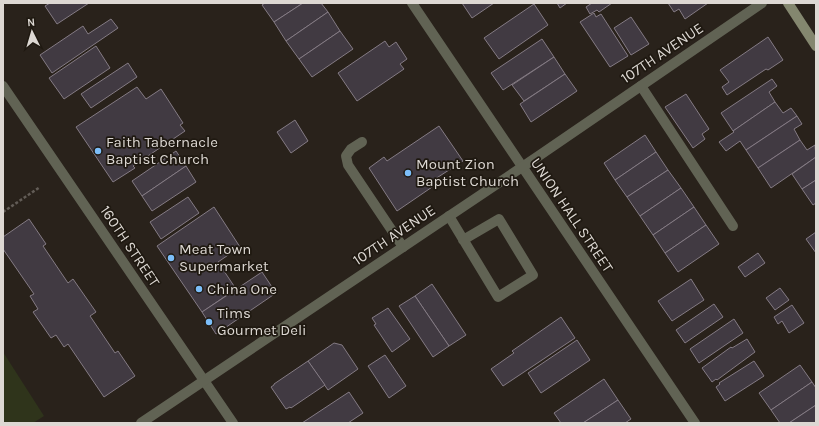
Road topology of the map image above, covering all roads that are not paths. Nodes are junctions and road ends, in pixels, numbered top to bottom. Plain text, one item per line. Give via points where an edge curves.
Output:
1 (412, 3) edge
2 (762, 3) edge
3 (788, 3) edge
4 (816, 46) edge
5 (3, 86) edge
6 (641, 86) junction
7 (362, 142) dead end
8 (522, 167) junction
9 (449, 216) junction
10 (733, 226) dead end
11 (464, 240) junction
12 (403, 247) junction
13 (205, 381) junction
14 (141, 423) edge
15 (233, 423) edge
16 (695, 423) edge

1 - 8 street, UNION HALL STREET
2 - 6 street, 107TH AVENUE
3 - 4 main road
5 - 13 street, 160TH STREET
6 - 8 street, 107TH AVENUE
6 - 10 street
7 - 12 street via 346,156 348,165
8 - 9 street, 107TH AVENUE
8 - 16 street, UNION HALL STREET
9 - 11 street
9 - 12 street, 107TH AVENUE
11 - 11 street via 498,296 533,275 499,218
12 - 13 street, 107TH AVENUE
13 - 14 street, 107TH AVENUE
13 - 15 street, 160TH STREET

